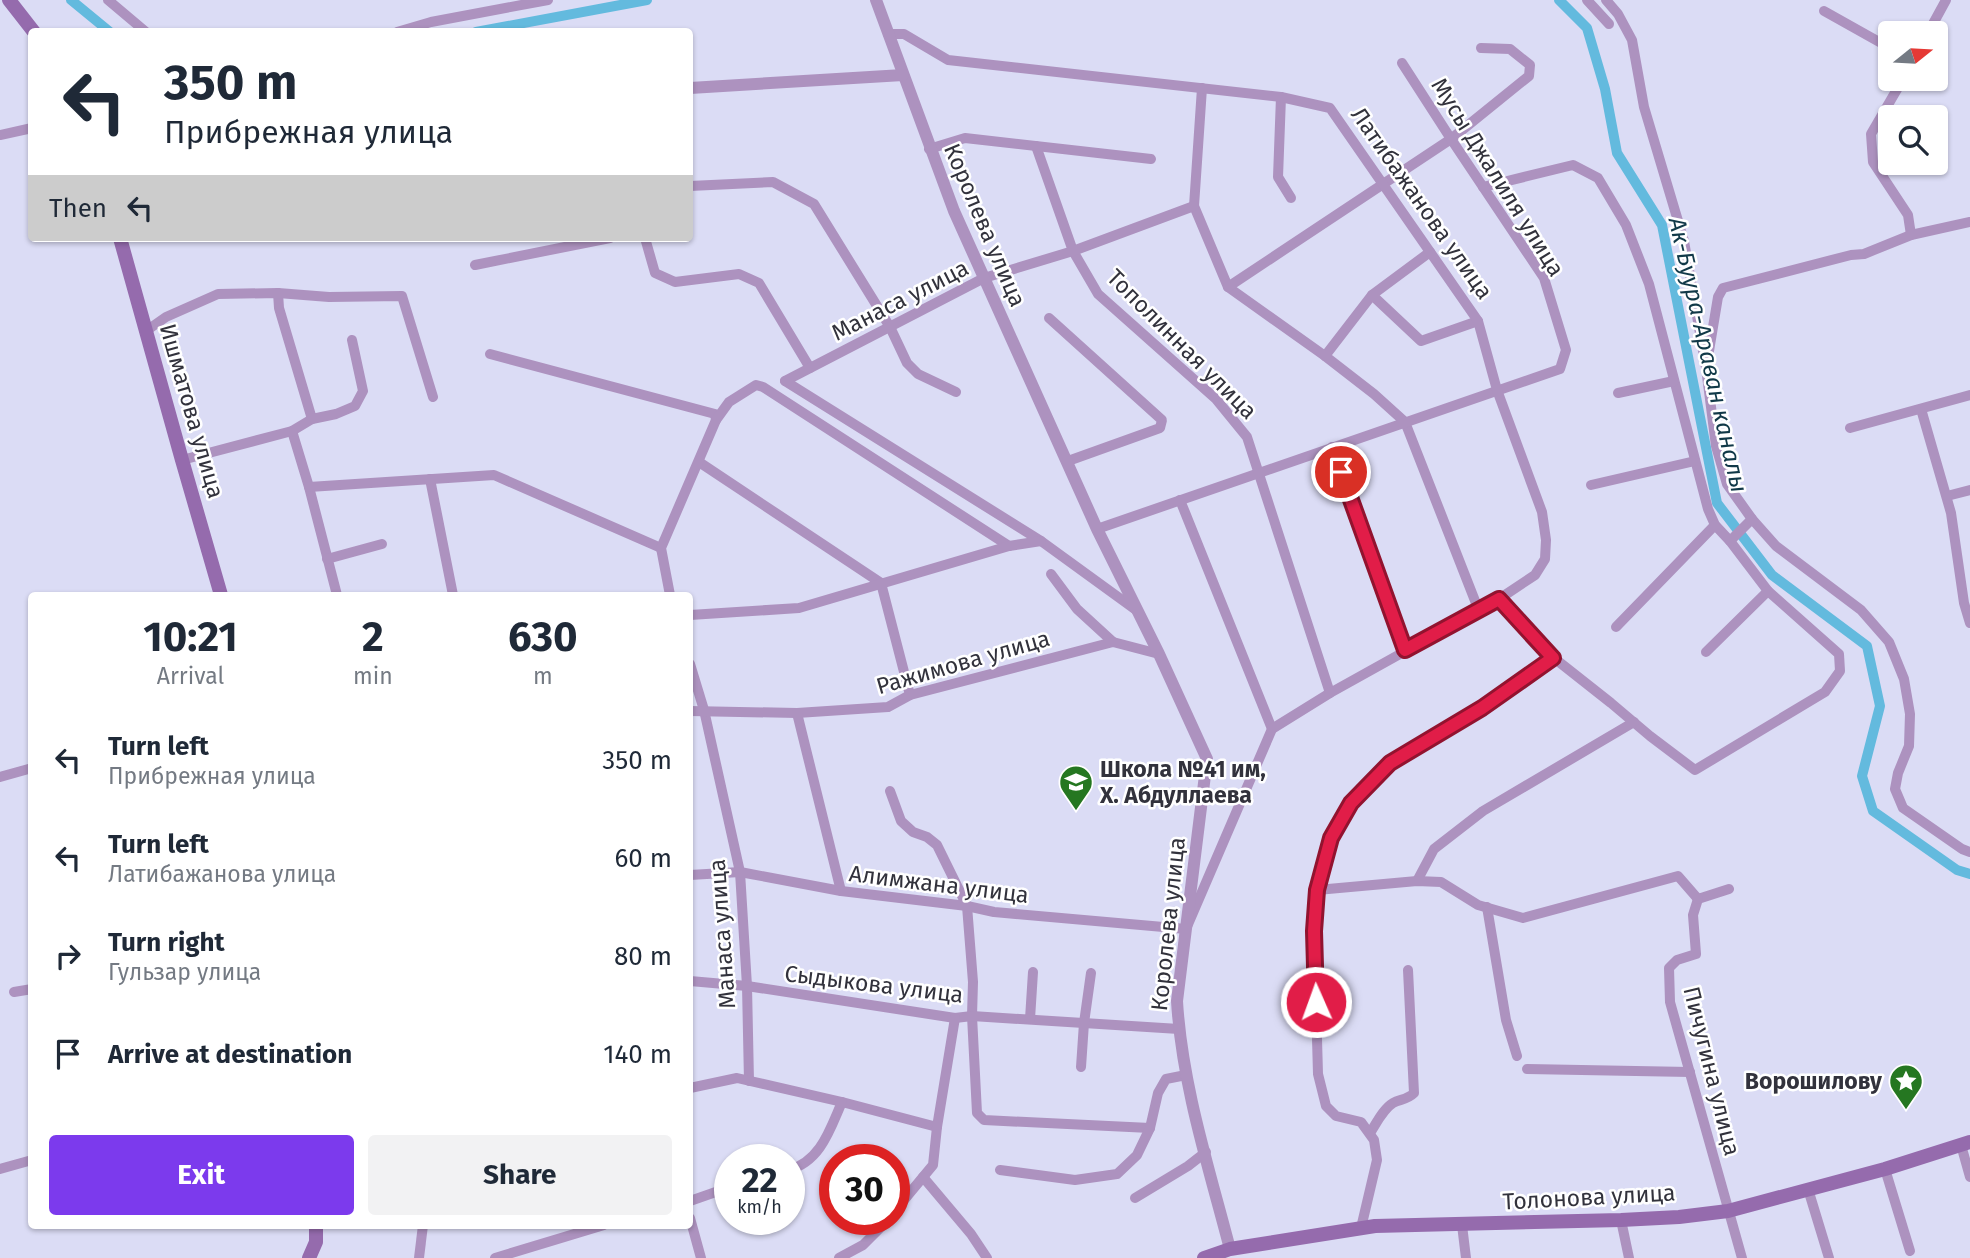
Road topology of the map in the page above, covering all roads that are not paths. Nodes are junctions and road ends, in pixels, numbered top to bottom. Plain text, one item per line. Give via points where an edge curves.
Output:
1 (9, 0) edge
2 (108, 0) edge
3 (548, 0) edge
4 (876, 0) edge
5 (1587, 0) edge
6 (1606, 0) edge
7 (1946, 0) edge
8 (1825, 10) dead end
9 (1935, 21) edge
10 (1609, 24) dead end
11 (31, 28) edge
12 (141, 28) edge
13 (412, 28) edge
14 (888, 34) junction
15 (1878, 40) edge
16 (1481, 48) dead end
17 (1402, 63) dead end
18 (903, 75) junction
19 (693, 88) edge
20 (1202, 88) junction
21 (1896, 91) edge
22 (1281, 97) junction
23 (28, 129) edge
24 (0, 135) edge
25 (1451, 139) junction
26 (1036, 146) junction
27 (929, 149) junction
28 (1151, 159) dead end
29 (1383, 184) junction
30 (693, 186) edge
31 (1483, 187) junction
32 (1291, 198) dead end
33 (1194, 206) junction
34 (1970, 222) edge
35 (1911, 235) junction
36 (121, 242) edge
37 (590, 242) edge
38 (646, 242) edge
39 (1073, 251) junction
40 (1430, 253) junction
41 (475, 265) dead end
42 (984, 278) junction
43 (1228, 287) junction
44 (278, 293) junction
45 (1372, 295) junction
46 (1049, 318) dead end
47 (1478, 321) junction
48 (890, 327) junction
49 (146, 331) junction
50 (352, 340) dead end
51 (489, 354) dead end
52 (1325, 356) junction
53 (810, 368) junction
54 (1706, 368) junction
55 (1674, 381) junction
56 (1497, 390) junction
57 (956, 392) dead end
58 (1618, 393) dead end
59 (1970, 395) edge
60 (433, 397) dead end
61 (1921, 409) junction
62 (312, 419) junction
63 (716, 420) junction
64 (1405, 422) junction
65 (1850, 428) dead end
66 (292, 431) junction
67 (1332, 447) junction
68 (182, 460) junction
69 (1068, 461) junction
70 (1695, 461) junction
71 (699, 462) junction
72 (1258, 473) junction
73 (430, 479) junction
74 (1591, 485) dead end
75 (309, 487) junction
76 (1970, 490) edge
77 (1947, 496) junction
78 (1180, 500) junction
79 (1752, 519) junction
80 (1715, 525) junction
81 (1097, 528) junction
82 (1041, 541) junction
83 (1730, 541) junction
84 (382, 544) dead end
85 (1009, 546) junction
86 (661, 548) junction
87 (327, 559) junction
88 (1051, 574) dead end
89 (881, 583) junction
90 (1768, 591) junction
91 (220, 592) edge
92 (336, 592) edge
93 (452, 592) edge
94 (669, 592) edge
95 (1499, 599) junction
96 (1967, 602) edge
97 (1136, 610) junction
98 (1479, 611) junction
99 (693, 615) edge
100 (1970, 622) edge
101 (1616, 627) dead end
102 (1113, 642) junction
103 (1405, 650) junction
104 (1706, 652) dead end
105 (1159, 654) junction
106 (1553, 658) junction
107 (693, 674) edge
108 (1330, 693) junction
109 (910, 695) junction
110 (704, 710) junction
111 (693, 711) edge
112 (797, 713) junction
113 (1634, 722) junction
114 (1272, 729) junction
115 (28, 769) edge
116 (0, 777) edge
117 (890, 791) dead end
118 (1970, 852) edge
119 (740, 872) junction
120 (693, 874) edge
121 (1418, 881) junction
122 (1728, 889) dead end
123 (1317, 890) junction
124 (841, 891) junction
125 (1698, 900) junction
126 (967, 906) junction
127 (1487, 907) junction
128 (1186, 929) junction
129 (1408, 970) dead end
130 (1032, 972) dead end
131 (1091, 973) dead end
132 (693, 981) edge
133 (747, 986) junction
134 (28, 990) edge
135 (15, 992) dead end
136 (972, 1016) junction
137 (955, 1018) junction
138 (1030, 1019) junction
139 (1084, 1023) junction
140 (1179, 1029) junction
141 (1517, 1056) dead end
142 (1081, 1067) dead end
143 (1527, 1069) dead end
144 (1690, 1072) junction
145 (1186, 1076) junction
146 (749, 1081) junction
147 (693, 1087) edge
148 (842, 1102) junction
149 (937, 1126) junction
150 (1150, 1128) junction
151 (1370, 1133) junction
152 (1965, 1143) edge
153 (1206, 1152) junction
154 (28, 1161) edge
155 (805, 1162) edge
156 (0, 1169) edge
157 (1885, 1169) junction
158 (1000, 1170) dead end
159 (923, 1177) junction
160 (1970, 1177) edge
161 (1808, 1189) junction
162 (714, 1193) edge
163 (910, 1193) edge
164 (1135, 1198) dead end
165 (693, 1199) edge
166 (1728, 1211) junction
167 (1620, 1220) junction
168 (1462, 1225) junction
169 (1361, 1228) junction
170 (316, 1229) edge
171 (422, 1229) edge
172 (591, 1229) edge
173 (693, 1229) edge
174 (873, 1235) edge
175 (1230, 1250) junction
176 (1910, 1251) dead end
177 (309, 1258) edge
178 (419, 1258) edge
179 (495, 1258) edge
180 (701, 1258) edge
181 (839, 1258) edge
182 (986, 1258) edge
183 (1204, 1258) edge
184 (1466, 1258) edge
185 (1629, 1258) edge
186 (1742, 1258) edge
187 (1829, 1258) edge

1 - 11 main road
2 - 12 street
3 - 13 street
4 - 14 street, Королева улица
5 - 10 street
6 - 54 street via 1632,40 1644,107 1684,240
7 - 9 street
8 - 15 street
14 - 18 street, Королева улица
14 - 20 street, Латибажанова улица via 904,34 948,60
16 - 25 street via 1510,49 1530,65 1530,76
17 - 25 street, Мусы Джалиля улица
18 - 19 street
18 - 27 street, Королева улица
20 - 22 street, Латибажанова улица
20 - 33 street
21 - 35 street via 1871,134 1873,162 1908,215
22 - 29 street, Латибажанова улица via 1330,108
22 - 32 street via 1278,177
23 - 24 street
25 - 29 street
25 - 31 street, Мусы Джалиля улица
26 - 27 street via 965,138
26 - 28 street
26 - 39 street, Тополинная улица
27 - 42 street, Королева улица
29 - 40 street, Латибажанова улица
29 - 43 street
30 - 48 street via 773,182 814,204
31 - 55 street via 1573,165 1598,178 1626,225 1649,284
31 - 56 street, Мусы Джалиля улица via 1544,278 1566,350 1560,369
33 - 39 street, Манаса улица
33 - 43 street
34 - 35 street
35 - 54 street via 1864,254 1723,288 1717,297
36 - 49 main road, Ишматова улица
37 - 41 street
38 - 53 street via 655,273 675,282 738,274 759,283
39 - 42 street, Манаса улица
39 - 72 street, Тополинная улица via 1098,294 1216,399 1247,437
40 - 45 street
40 - 47 street, Латибажанова улица
42 - 48 street, Манаса улица
42 - 69 street, Королева улица
43 - 52 street
44 - 49 street via 218,294
44 - 60 street via 402,296
44 - 62 street
45 - 47 street via 1421,341
45 - 52 street
46 - 69 street, Королева улица via 1162,420 1160,428
47 - 56 street, Латибажанова улица
48 - 53 street, Манаса улица
48 - 57 street via 907,363 918,374
49 - 68 main road, Ишматова улица
50 - 62 street via 363,391 355,406
51 - 63 street via 715,414
52 - 64 street
53 - 82 street, Манаса улица via 785,381
54 - 79 street via 1716,446 1727,484
55 - 58 street
55 - 70 street
56 - 64 street, Мусы Джалиля улица
56 - 95 street, Латибажанова улица via 1542,512 1546,540 1545,559 1535,575
59 - 61 street
61 - 65 street
61 - 77 street
62 - 66 street
63 - 71 street
63 - 85 street via 729,402 757,385 763,387
64 - 67 street, Мусы Джалиля улица
64 - 98 street
66 - 68 street
66 - 75 street
67 - 72 street, Мусы Джалиля улица
67 - 103 street
68 - 91 main road, Ишматова улица
69 - 81 street, Королева улица
70 - 74 street
70 - 80 street
71 - 86 street
71 - 89 street
72 - 78 street, Мусы Джалиля улица
72 - 108 street, Тополинная улица
73 - 75 street
73 - 86 street via 494,475
73 - 93 street
75 - 87 street
76 - 77 street
77 - 96 street
78 - 81 street, Мусы Джалиля улица
78 - 114 street
79 - 83 street
79 - 118 street via 1776,546 1861,610 1889,642 1904,679 1910,715 1909,746 1895,789 1903,808
80 - 83 street
80 - 101 street
81 - 97 street, Королева улица
82 - 85 street
82 - 97 street
83 - 90 street
84 - 87 street
85 - 89 street
86 - 94 street
87 - 92 street
88 - 102 street via 1077,609
89 - 99 street via 799,608
89 - 109 street
90 - 104 street
90 - 113 street via 1839,654 1840,671 1825,692 1696,770
95 - 98 street, Латибажанова улица
95 - 106 street
96 - 100 street
97 - 105 street, Королева улица
98 - 103 street, Латибажанова улица
102 - 105 street, Ражимова улица
102 - 109 street, Ражимова улица
103 - 108 street, Латибажанова улица
105 - 128 street, Королева улица via 1208,759
106 - 113 street
106 - 123 street via 1482,708 1390,763 1351,803 1331,838
107 - 110 street, Манаса улица
108 - 114 street, Латибажанова улица
109 - 112 street, Ражимова улица via 888,707
110 - 111 street, Ражимова улица
110 - 112 street, Ражимова улица
110 - 119 street, Манаса улица
112 - 124 street
113 - 121 street via 1483,811 1434,849
114 - 128 street
115 - 116 street
117 - 126 street via 901,821 937,845
119 - 120 street, Алимжана улица
119 - 124 street, Алимжана улица
119 - 133 street, Манаса улица
121 - 123 street
121 - 127 street via 1441,882
122 - 125 street
123 - 151 street via 1318,1074 1326,1106 1336,1116 1361,1122
124 - 126 street, Алимжана улица
125 - 127 street via 1678,876 1523,918
125 - 144 street, Пичугина улица via 1693,915 1696,954 1676,960 1669,968 1670,1002
126 - 128 street, Алимжана улица
126 - 136 street
127 - 141 street via 1506,1020
128 - 140 street, Королева улица
129 - 151 street via 1414,1093 1389,1106
130 - 138 street
131 - 139 street
132 - 133 street, Сыдыкова улица
133 - 137 street, Сыдыкова улица
133 - 146 street, Манаса улица
134 - 135 street
136 - 137 street, Сыдыкова улица
136 - 138 street, Сыдыкова улица
136 - 150 street via 977,1113 984,1119
137 - 149 street
138 - 139 street, Сыдыкова улица
139 - 140 street, Сыдыкова улица
139 - 142 street
140 - 145 street, Королева улица
143 - 144 street
144 - 166 street, Пичугина улица
145 - 150 street via 1166,1079
145 - 153 street, Королева улица
146 - 147 street via 737,1078
146 - 148 street
148 - 149 street
148 - 155 street via 823,1146
149 - 159 street via 933,1165
150 - 158 street via 1137,1155 1117,1174 1075,1180
151 - 169 street via 1377,1160
152 - 157 main road, Толонова улица
152 - 160 street
153 - 164 street
153 - 175 street, Королева улица
154 - 156 street
157 - 161 main road, Толонова улица
157 - 176 street
159 - 163 street
159 - 182 street
161 - 166 main road, Толонова улица
161 - 187 street
162 - 165 street
166 - 167 main road, Толонова улица
166 - 186 street, Пичугина улица
167 - 168 main road, Толонова улица
167 - 185 street
168 - 169 main road, Толонова улица
168 - 184 street
169 - 175 main road, Толонова улица
170 - 177 main road
171 - 178 street
172 - 179 street
173 - 180 street
174 - 181 street
175 - 183 main road, Толонова улица

